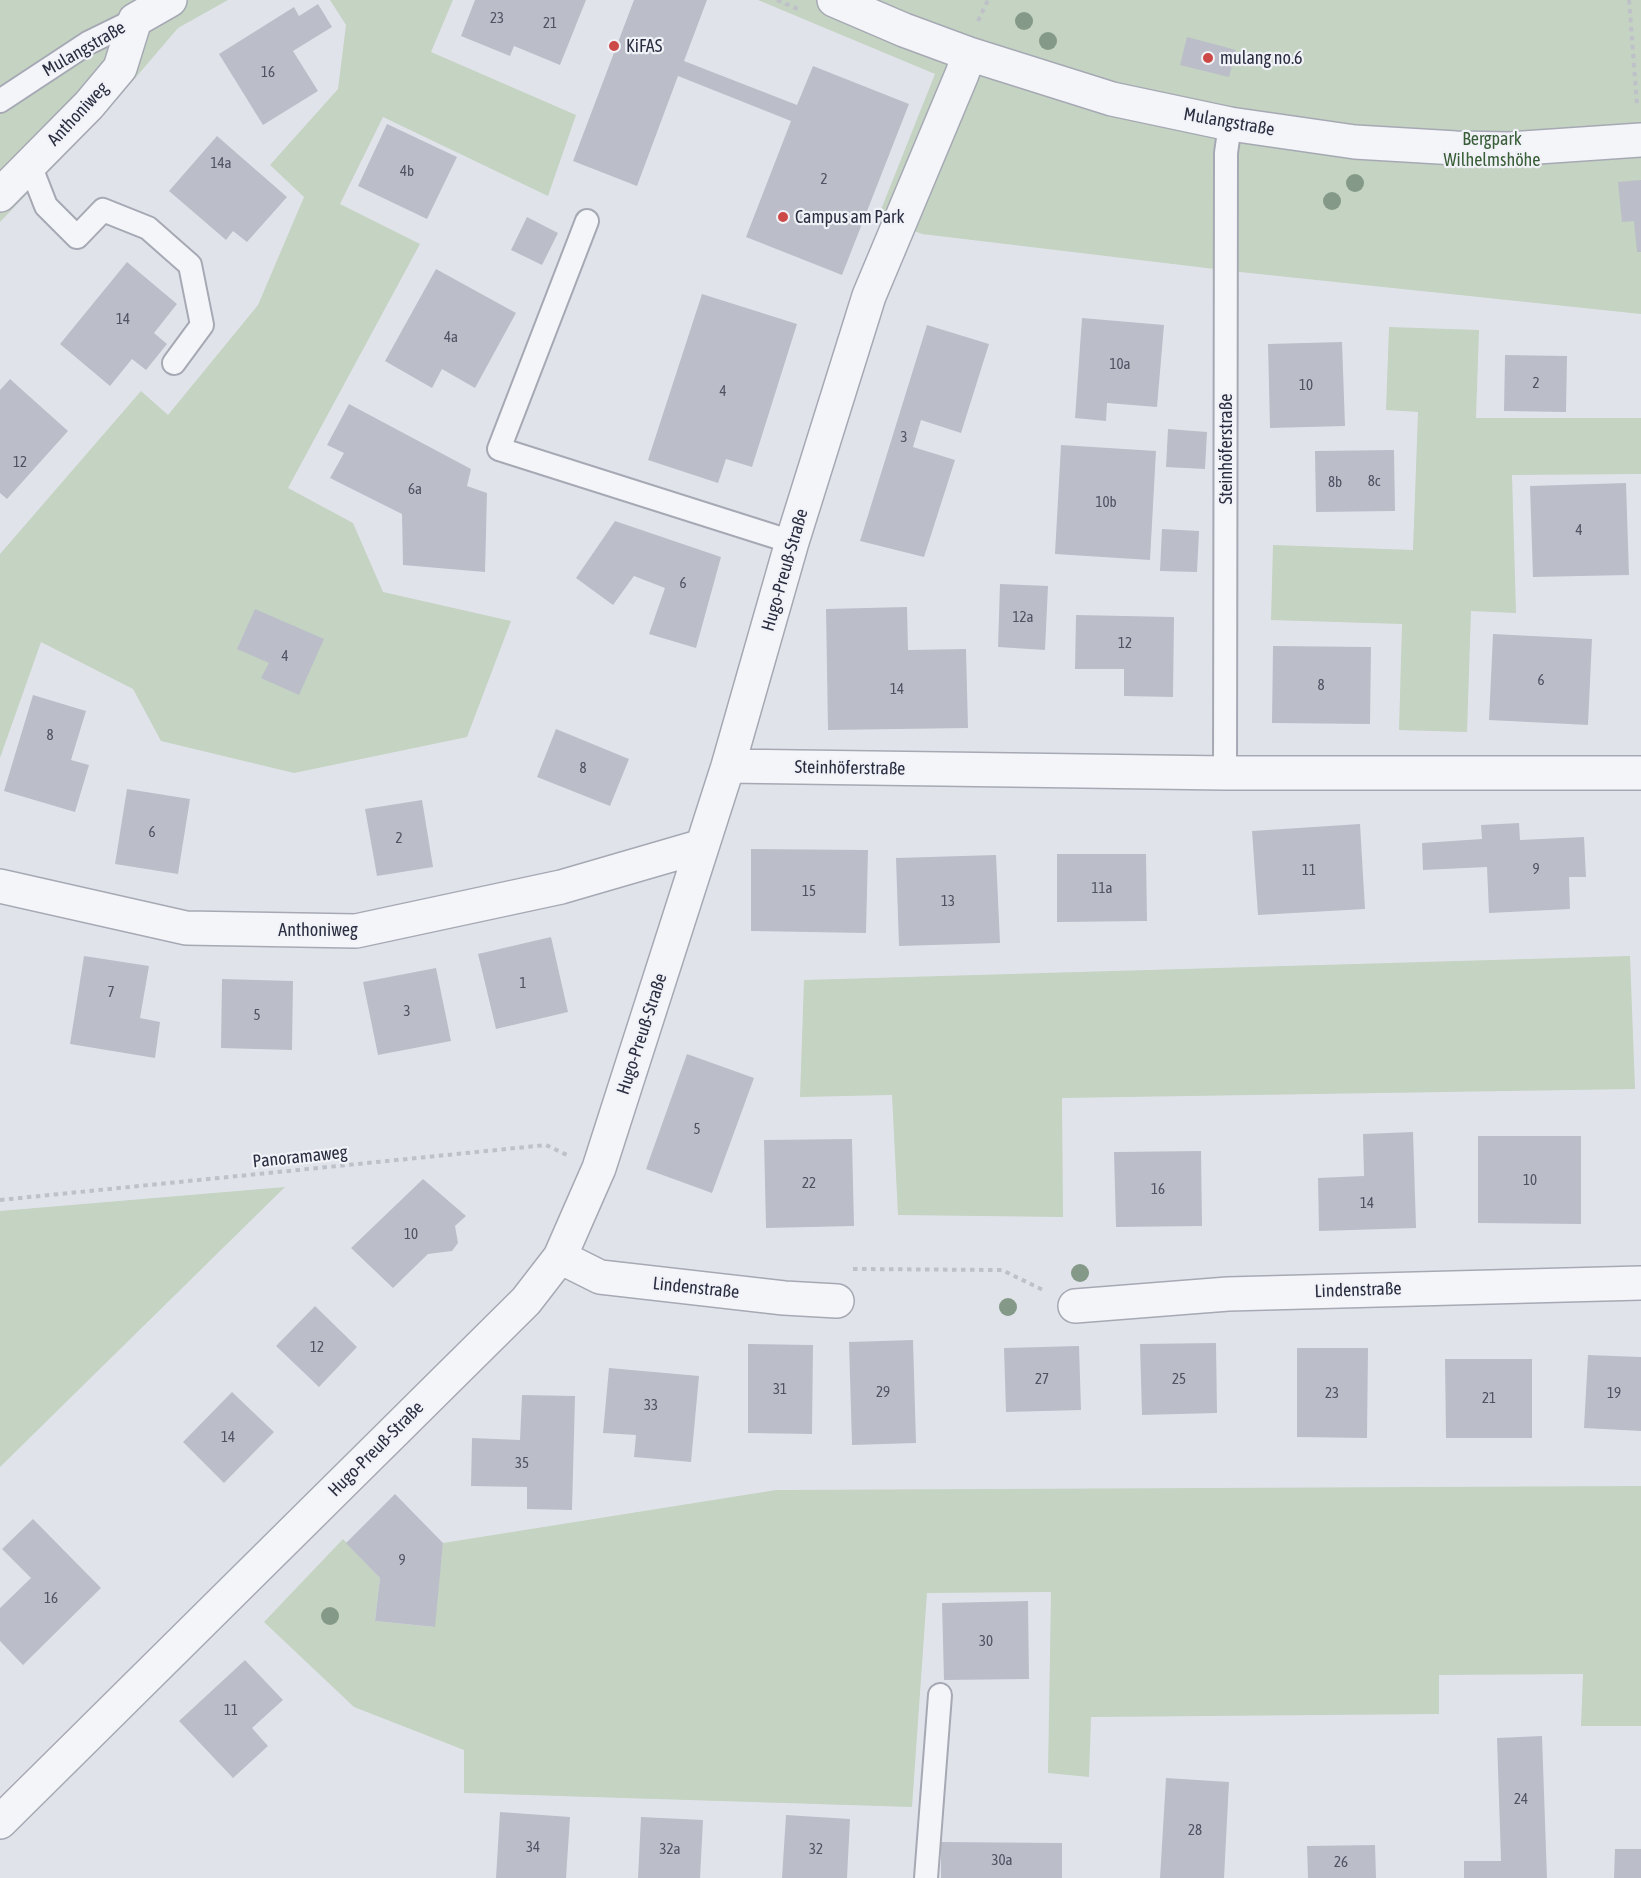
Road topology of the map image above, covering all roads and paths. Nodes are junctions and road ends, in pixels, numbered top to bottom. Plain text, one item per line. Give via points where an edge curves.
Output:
1 (170, 0) edge
2 (834, 0) edge
3 (1629, 0) edge
4 (135, 20) junction
5 (969, 54) junction
6 (0, 101) edge
7 (1637, 106) dead end
8 (1230, 124) junction
9 (1641, 140) edge
10 (30, 165) junction
11 (0, 195) edge
12 (587, 221) dead end
13 (174, 363) dead end
14 (792, 543) junction
15 (728, 766) junction
16 (1225, 773) junction
17 (1641, 773) edge
18 (702, 846) junction
19 (0, 886) edge
20 (598, 1168) junction
21 (0, 1200) edge
22 (560, 1257) junction
23 (842, 1269) dead end
24 (1641, 1283) edge
25 (837, 1301) dead end
26 (1075, 1306) joint
27 (940, 1695) dead end
28 (0, 1821) edge
29 (926, 1878) edge

1 - 4 street, Mulangstraße
2 - 5 street, Mulangstraße
3 - 7 path
4 - 6 lane, Mulangstraße via 88,43
4 - 10 street, Anthoniweg via 120,68 90,105
5 - 8 street, Mulangstraße via 1112,99
5 - 14 street, Hugo-Preuß-Straße via 869,296
8 - 9 street, Mulangstraße via 1354,142 1456,148 1509,149
8 - 16 lane, Steinhöferstraße via 1226,153
10 - 11 street, Anthoniweg
10 - 13 lane via 46,207 77,237 103,210 148,228 190,265 202,325
12 - 14 lane via 499,449
14 - 15 street, Hugo-Preuß-Straße
15 - 16 street, Steinhöferstraße
15 - 18 street, Hugo-Preuß-Straße
16 - 17 street, Steinhöferstraße
18 - 19 street, Anthoniweg via 561,887 356,931 186,928
18 - 20 street, Hugo-Preuß-Straße
20 - 21 path, Panoramaweg via 546,1145
20 - 22 street, Hugo-Preuß-Straße
22 - 25 street, Lindenstraße via 600,1278
22 - 28 street, Hugo-Preuß-Straße via 526,1301
23 - 26 path via 1002,1270
24 - 26 street, Lindenstraße via 1228,1294
27 - 29 lane

